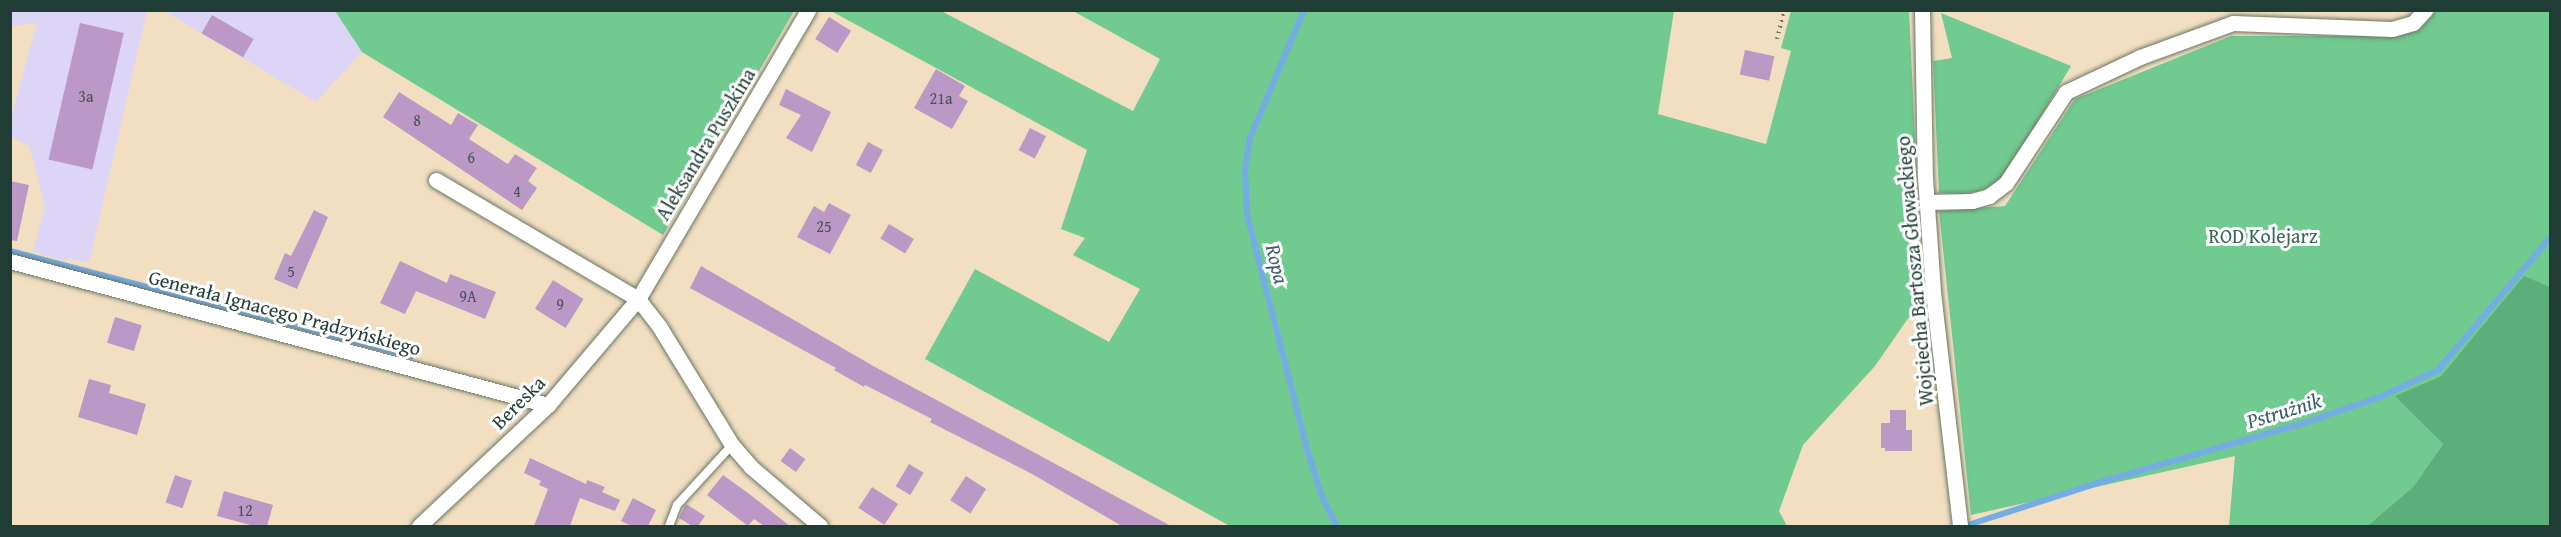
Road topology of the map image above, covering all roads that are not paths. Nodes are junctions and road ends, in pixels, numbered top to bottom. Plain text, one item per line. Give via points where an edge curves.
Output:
1 (808, 10) edge
2 (1922, 10) edge
3 (2425, 10) edge
4 (436, 180) dead end
5 (1927, 202) junction
6 (10, 261) edge
7 (638, 299) junction
8 (548, 405) junction
9 (732, 445) junction
10 (419, 526) edge
11 (669, 526) edge
12 (820, 526) edge
13 (1960, 526) edge

1 - 7 street, Aleksandra Puszkina
2 - 5 street, Wojciecha Bartosza Głowackiego
3 - 5 street via 2413,22 2392,29 2234,22 2140,57 2066,92 2006,183 1989,196 1972,201
4 - 7 street
5 - 13 street, Wojciecha Bartosza Głowackiego via 1933,292
6 - 8 street, Generała Ignacego Prądzyńskiego
7 - 8 street, Bereska
7 - 9 street via 659,326
8 - 10 street, Bereska
9 - 11 lane via 676,505
9 - 12 street via 751,467

